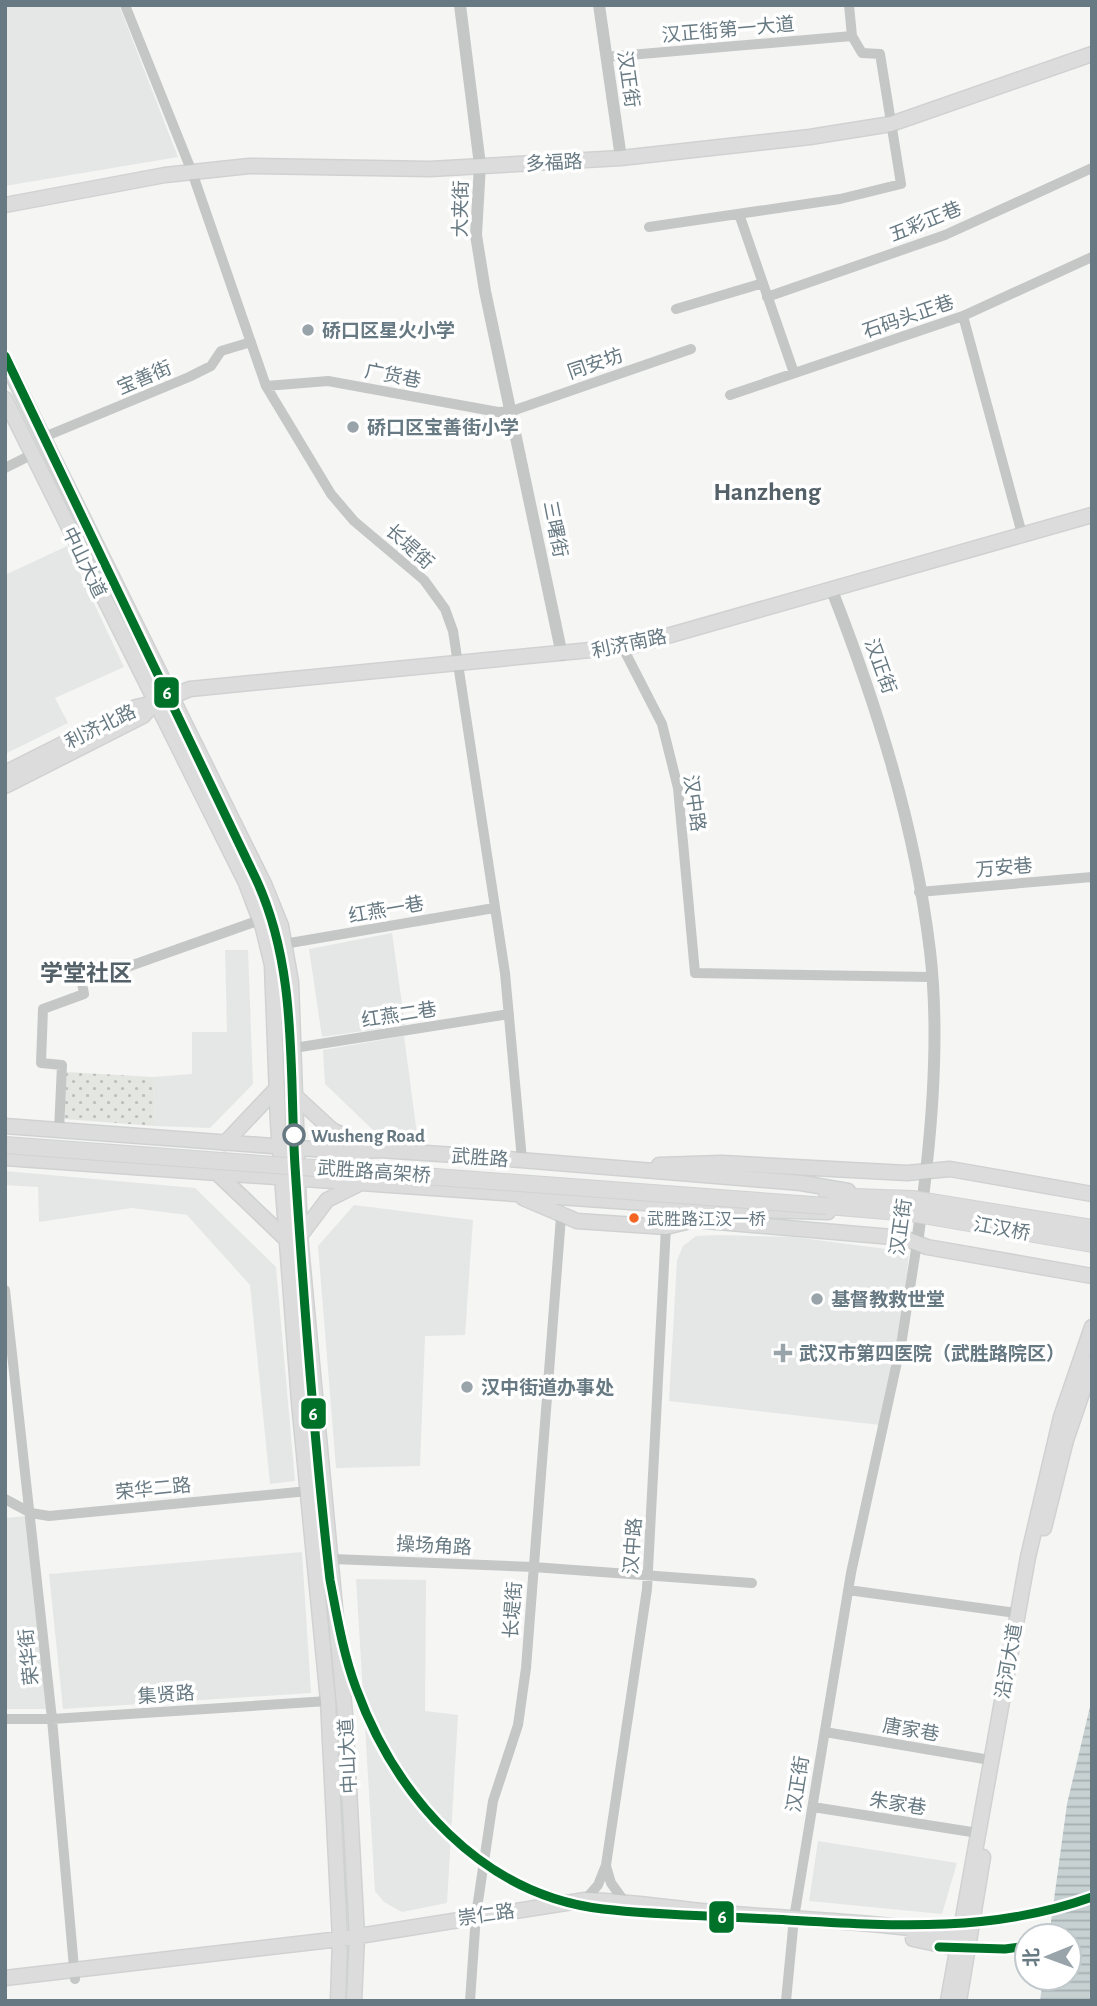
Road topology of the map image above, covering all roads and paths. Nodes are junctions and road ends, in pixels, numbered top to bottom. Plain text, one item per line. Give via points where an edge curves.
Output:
1 (125, 5) edge
2 (460, 5) edge
3 (599, 5) edge
4 (849, 5) edge
5 (852, 36) junction
6 (1092, 54) edge
7 (606, 57) junction
8 (891, 124) junction
9 (621, 158) junction
10 (480, 165) junction
11 (1092, 168) edge
12 (192, 172) junction
13 (5, 205) edge
14 (739, 214) junction
15 (649, 227) dead end
16 (1092, 257) edge
17 (763, 283) junction
18 (767, 297) junction
19 (676, 309) dead end
20 (963, 316) junction
21 (251, 342) junction
22 (691, 349) dead end
23 (5, 360) edge
24 (794, 373) junction
25 (266, 386) junction
26 (730, 395) dead end
27 (5, 399) edge
28 (512, 411) junction
29 (44, 438) junction
30 (33, 454) junction
31 (5, 468) edge
32 (1092, 515) edge
33 (1023, 534) junction
34 (831, 588) junction
35 (623, 648) junction
36 (562, 655) junction
37 (460, 664) junction
38 (170, 696) junction
39 (155, 703) junction
40 (5, 772) edge
41 (5, 786) edge
42 (1092, 877) edge
43 (919, 892) junction
44 (494, 908) junction
45 (260, 920) junction
46 (284, 944) junction
47 (931, 977) junction
48 (509, 1014) junction
49 (294, 1048) junction
50 (277, 1088) junction
51 (294, 1095) junction
52 (5, 1126) edge
53 (59, 1130) junction
54 (5, 1135) edge
55 (225, 1143) junction
56 (5, 1145) edge
57 (280, 1147) junction
58 (296, 1148) junction
59 (379, 1150) junction
60 (5, 1158) edge
61 (522, 1160) junction
62 (638, 1170) junction
63 (928, 1170) junction
64 (218, 1174) junction
65 (282, 1177) junction
66 (298, 1177) junction
67 (367, 1183) junction
68 (501, 1192) junction
69 (1092, 1194) edge
70 (827, 1201) junction
71 (873, 1203) junction
72 (912, 1206) junction
73 (730, 1209) junction
74 (561, 1217) junction
75 (694, 1220) junction
76 (666, 1227) junction
77 (1092, 1228) edge
78 (294, 1238) junction
79 (917, 1243) junction
80 (1092, 1244) edge
81 (1092, 1276) edge
82 (5, 1290) edge
83 (1092, 1327) edge
84 (9, 1353) edge
85 (1092, 1364) edge
86 (308, 1491) junction
87 (5, 1499) edge
88 (31, 1513) junction
89 (332, 1559) junction
90 (533, 1567) junction
91 (648, 1574) junction
92 (752, 1583) dead end
93 (848, 1590) junction
94 (1016, 1613) junction
95 (328, 1701) junction
96 (5, 1719) edge
97 (52, 1719) junction
98 (825, 1732) junction
99 (990, 1760) junction
100 (813, 1807) junction
101 (978, 1833) junction
102 (606, 1865) junction
103 (584, 1900) junction
104 (624, 1900) junction
105 (963, 1915) junction
106 (476, 1920) junction
107 (794, 1922) junction
108 (922, 1936) junction
109 (357, 1941) junction
110 (340, 1943) junction
111 (961, 1943) junction
112 (953, 1968) junction
113 (74, 1974) junction
114 (5, 1978) edge
115 (5, 1987) edge
116 (338, 2001) edge
117 (354, 2001) edge
118 (470, 2001) edge
119 (786, 2001) edge
120 (947, 2001) edge
121 (958, 2001) edge

1 - 12 street, 长堤街
2 - 10 street, 大夹街
3 - 7 street, 汉正街
4 - 5 street
5 - 7 street, 汉正街第一大道
5 - 8 street via 862,53 880,54
6 - 8 main road, 多福路
7 - 9 street, 汉正街
8 - 9 main road, 多福路 via 708,151
8 - 14 street via 901,184 840,199
9 - 10 main road, 多福路
10 - 12 main road, 多福路 via 430,169 249,166
10 - 28 street, 大夹街 via 476,234
11 - 18 street, 五彩正巷 via 945,234
12 - 13 main road, 多福路
12 - 21 street, 长堤街
14 - 15 street
14 - 17 street
16 - 20 street, 石码头正巷
17 - 18 street
17 - 19 street
18 - 24 street
20 - 24 street, 石码头正巷
20 - 33 street
21 - 25 street, 长堤街
21 - 29 street, 宝善街 via 220,351 211,366 189,377
22 - 28 street, 同安坊
23 - 29 main road, 中山大道
24 - 26 street, 石码头正巷
25 - 28 street, 广货巷 via 328,381 479,410
25 - 37 street, 长堤街 via 331,494 354,521 424,580 445,609
27 - 30 main road, 中山大道
28 - 36 street, 三曙街
29 - 38 main road, 中山大道
30 - 31 street
30 - 39 main road, 中山大道
32 - 33 main road, 利济南路
33 - 34 main road, 利济南路
34 - 35 main road, 利济南路
34 - 43 street, 汉正街 via 878,714
35 - 36 main road, 利济南路
35 - 47 street, 汉中路 via 662,724 678,788 695,973
36 - 37 main road, 利济南路
37 - 38 main road, 利济南路 via 202,687
37 - 44 street, 长堤街
38 - 39 main road, 利济南路
38 - 46 main road, 中山大道 via 264,884
39 - 40 main road, 利济北路 via 136,707
39 - 41 main road, 利济北路 via 144,716
39 - 45 main road, 中山大道 via 246,883
42 - 43 street, 万安巷
43 - 47 street, 汉正街
44 - 46 street, 红燕一巷
44 - 48 street, 长堤街
45 - 50 main road, 中山大道 via 272,965
45 - 53 street via 82,983 85,994 43,1010 41,1062 62,1065
46 - 49 main road, 中山大道
47 - 63 street, 汉正街
48 - 49 street, 红燕二巷
48 - 61 street, 长堤街
49 - 51 main road, 中山大道
50 - 55 main road
50 - 57 main road, 中山大道
51 - 58 main road, 中山大道
51 - 59 main road via 332,1130 355,1144
52 - 53 main road, 武胜路
53 - 55 main road, 武胜路
54 - 70 main road, 武胜路高架桥
55 - 57 main road, 武胜路
56 - 70 main road, 武胜路高架桥, bridge
57 - 58 main road, 武胜路
57 - 65 main road, 中山大道
58 - 59 main road, 武胜路
58 - 66 main road, 中山大道
59 - 61 main road, 武胜路
60 - 64 main road, 武胜路
61 - 62 main road, 武胜路
62 - 63 main road via 671,1163 722,1163 906,1173
62 - 71 main road, 武胜路 via 801,1183
63 - 69 main road via 950,1169
63 - 79 street, 汉正街
64 - 65 main road, 武胜路
64 - 78 main road
65 - 66 main road, 武胜路
65 - 78 main road, 中山大道
66 - 67 main road, 武胜路
66 - 78 main road, 中山大道
67 - 68 main road, 武胜路
67 - 78 main road via 327,1200
68 - 73 main road, 武胜路
68 - 74 main road
70 - 71 main road
71 - 72 main road, 武胜路
71 - 73 main road, 武胜路 via 808,1213
72 - 77 main road, 江汉桥, bridge
72 - 80 main road, 江汉桥, bridge
73 - 75 main road
74 - 76 main road
74 - 90 street, 长堤街
75 - 76 main road
75 - 79 main road via 904,1238
76 - 91 street, 汉中路
78 - 86 main road, 中山大道
78 - 89 main road, 中山大道
79 - 81 main road
79 - 93 street, 汉正街 via 902,1339
82 - 84 street, 荣华街
83 - 94 main road, 沿河大道 via 1061,1417
84 - 88 street, 荣华街
85 - 111 main road, 沿河大道 via 1066,1440 1041,1541
86 - 88 street, 荣华二路 via 49,1516
86 - 95 main road, 中山大道
87 - 88 street, 荣华二路
88 - 97 street, 荣华街
89 - 90 street, 操场角路
89 - 109 main road, 中山大道
90 - 91 street, 操场角路
90 - 106 street, 长堤街 via 517,1725 493,1801
91 - 92 street, 操场角路
91 - 102 street, 汉中路
93 - 94 street
93 - 98 street, 汉正街
94 - 99 main road, 沿河大道
95 - 97 street, 集贤路
95 - 110 main road, 中山大道
96 - 97 street, 集贤路
97 - 113 street, 荣华街
98 - 99 street, 唐家巷
98 - 100 street, 汉正街
99 - 101 main road, 沿河大道
100 - 101 street, 朱家巷
100 - 107 street, 汉正街
101 - 105 main road, 沿河大道
102 - 103 street, 汉中路 via 598,1885
102 - 104 street via 611,1883
103 - 104 main road, 崇仁路
103 - 106 main road, 崇仁路
104 - 107 main road, 崇仁路
105 - 108 main road via 944,1931
105 - 111 main road, 沿河大道
106 - 107 main road, 崇仁路 via 584,1907
106 - 109 main road, 崇仁路
106 - 118 street, 长堤街
107 - 108 main road, 崇仁路
107 - 119 street, 汉正街
108 - 111 main road, 崇仁路
108 - 112 main road via 936,1945
109 - 110 main road, 崇仁路
109 - 117 main road, 中山大道
110 - 113 main road, 崇仁路
110 - 116 main road, 中山大道
111 - 112 main road, 沿河大道
111 - 121 main road, 沿河大道
112 - 120 main road, 沿河大道
113 - 114 main road, 崇仁路
113 - 115 main road, 崇仁路

